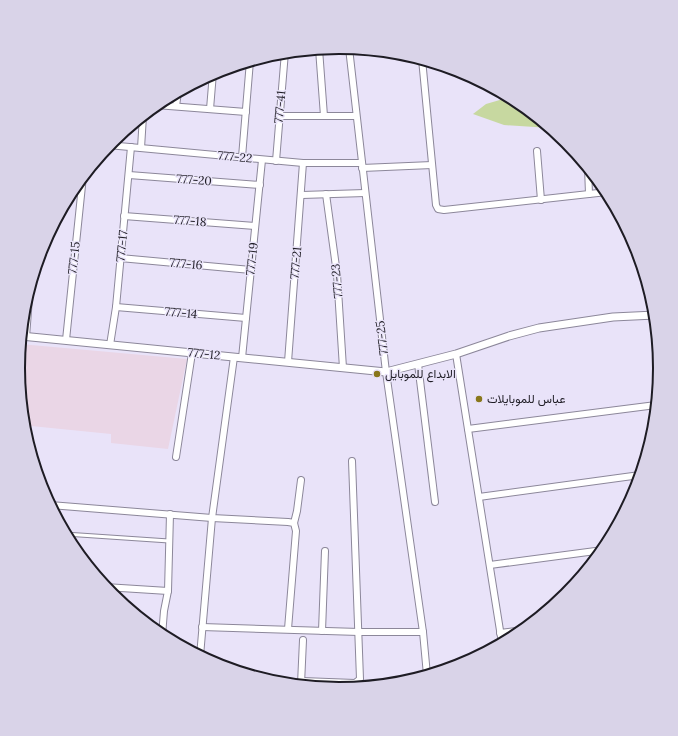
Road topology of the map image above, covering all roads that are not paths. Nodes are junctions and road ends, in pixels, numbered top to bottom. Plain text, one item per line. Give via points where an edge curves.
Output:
1 (319, 55) edge
2 (350, 55) edge
3 (284, 59) edge
4 (423, 66) edge
5 (249, 68) edge
6 (212, 81) edge
7 (177, 99) edge
8 (167, 106) edge
9 (176, 106) junction
10 (210, 109) junction
11 (246, 112) junction
12 (279, 116) junction
13 (324, 116) junction
14 (356, 116) junction
15 (143, 123) edge
16 (117, 146) edge
17 (131, 147) junction
18 (141, 148) junction
19 (537, 151) dead end
20 (242, 157) junction
21 (262, 160) junction
22 (276, 161) junction
23 (304, 163) junction
24 (432, 165) junction
25 (362, 166) junction
26 (129, 175) junction
27 (588, 178) edge
28 (260, 185) junction
29 (82, 189) edge
30 (365, 193) junction
31 (599, 193) edge
32 (326, 194) junction
33 (589, 194) junction
34 (302, 195) junction
35 (541, 200) junction
36 (124, 216) junction
37 (255, 226) junction
38 (120, 258) junction
39 (251, 270) junction
40 (116, 307) junction
41 (648, 315) edge
42 (246, 318) junction
43 (27, 336) edge
44 (66, 340) junction
45 (110, 345) junction
46 (192, 353) junction
47 (456, 354) junction
48 (234, 357) junction
49 (242, 358) junction
50 (288, 362) junction
51 (418, 364) junction
52 (343, 368) junction
53 (386, 372) junction
54 (650, 406) edge
55 (468, 429) junction
56 (176, 457) dead end
57 (352, 460) dead end
58 (633, 476) edge
59 (301, 480) dead end
60 (479, 497) junction
61 (435, 502) dead end
62 (56, 505) edge
63 (170, 514) junction
64 (212, 518) junction
65 (294, 524) junction
66 (73, 535) edge
67 (169, 541) junction
68 (325, 551) dead end
69 (593, 551) edge
70 (490, 565) junction
71 (115, 588) edge
72 (168, 591) junction
73 (163, 627) edge
74 (202, 627) junction
75 (288, 629) junction
76 (322, 630) junction
77 (359, 632) junction
78 (423, 632) junction
79 (508, 632) edge
80 (500, 633) junction
81 (501, 637) edge
82 (303, 640) dead end
83 (200, 650) edge
84 (427, 669) edge
85 (302, 679) edge
86 (359, 681) edge

1 - 13 street
2 - 14 street, 777-25
3 - 12 street, 777-41
4 - 24 street
5 - 11 street
6 - 10 street
7 - 9 street
8 - 9 street
9 - 10 street
10 - 11 street
11 - 20 street
12 - 13 street
12 - 22 street, 777-41
13 - 14 street
14 - 25 street, 777-25
15 - 18 street
16 - 17 street, 777-22
17 - 18 street, 777-22
17 - 26 street, 777-17
18 - 20 street, 777-22
19 - 35 street
20 - 21 street, 777-22
21 - 22 street, 777-22
21 - 28 street, 777-19
22 - 23 street, 777-22
23 - 25 street, 777-22
23 - 34 street, 777-21
24 - 25 street, 777-22
24 - 35 street via 438,209
25 - 30 street, 777-25
26 - 28 street, 777-20
26 - 36 street, 777-17
27 - 33 street
28 - 37 street, 777-19
29 - 44 street, 777-15
30 - 32 street
30 - 53 street, 777-25
31 - 33 street
32 - 34 street
32 - 52 street, 777-23 via 337,274
33 - 35 street
34 - 50 street, 777-21
36 - 37 street, 777-18
36 - 38 street, 777-17
37 - 39 street, 777-19
38 - 39 street, 777-16
38 - 40 street, 777-17
39 - 42 street, 777-19
40 - 42 street, 777-14
40 - 45 street, 777-17
41 - 47 street, 777-12 via 612,317 538,328
42 - 49 street, 777-19
43 - 44 street, 777-12
44 - 45 street, 777-12
45 - 46 street, 777-12
46 - 48 street, 777-12
46 - 56 street
47 - 51 street, 777-12
47 - 55 street
48 - 49 street, 777-12
48 - 64 street
49 - 50 street, 777-12
50 - 52 street, 777-12
51 - 53 street, 777-12
51 - 61 street
52 - 53 street, 777-12
53 - 78 street, 777-25
54 - 55 street
55 - 60 street
57 - 77 street
58 - 60 street
59 - 65 street
60 - 70 street
62 - 63 street
63 - 64 street
63 - 67 street
64 - 65 street
64 - 74 street
65 - 75 street via 296,531
66 - 67 lane
67 - 72 street
68 - 76 street
69 - 70 street
70 - 80 street
71 - 72 street
72 - 73 street
74 - 75 street
74 - 83 street
75 - 76 street
76 - 77 street
77 - 78 street
77 - 86 street
78 - 84 street, 777-25
79 - 80 street
80 - 81 street
82 - 85 street

